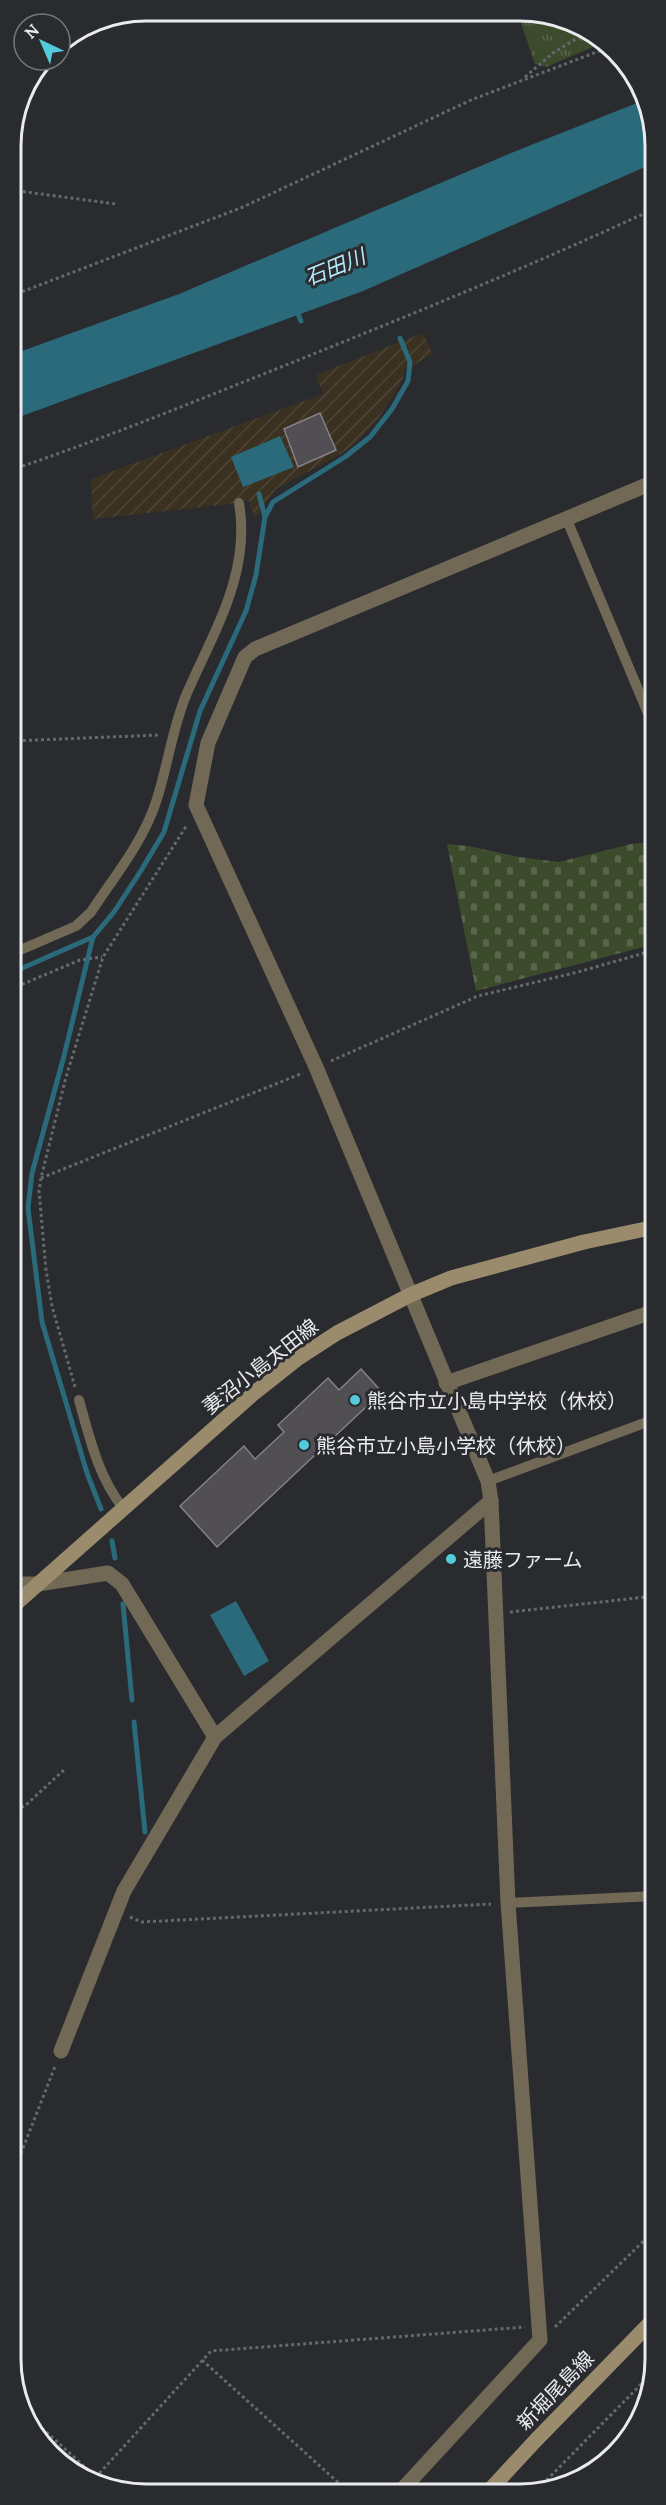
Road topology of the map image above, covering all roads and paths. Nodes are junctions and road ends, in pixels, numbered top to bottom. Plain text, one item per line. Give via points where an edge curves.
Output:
1 (580, 36) edge
2 (600, 51) edge
3 (521, 80) junction
4 (21, 191) edge
5 (116, 204) dead end
6 (645, 212) edge
7 (21, 292) edge
8 (21, 466) edge
9 (645, 486) edge
10 (239, 503) dead end
11 (567, 520) junction
12 (645, 706) edge
13 (173, 734) junction
14 (21, 741) edge
15 (196, 805) junction
16 (21, 950) edge
17 (645, 953) edge
18 (103, 957) junction
19 (21, 985) edge
20 (316, 1067) junction
21 (41, 1178) junction
22 (645, 1229) edge
23 (410, 1294) junction
24 (645, 1314) edge
25 (446, 1383) junction
26 (79, 1400) joint
27 (645, 1423) edge
28 (488, 1481) junction
29 (491, 1501) junction
30 (123, 1508) junction
31 (21, 1584) edge
32 (38, 1584) junction
33 (645, 1597) edge
34 (21, 1599) edge
35 (496, 1613) junction
36 (215, 1737) junction
37 (65, 1769) dead end
38 (21, 1808) edge
39 (645, 1896) edge
40 (508, 1903) junction
41 (116, 1912) junction
42 (61, 2051) joint
43 (21, 2153) edge
44 (645, 2240) edge
45 (541, 2328) junction
46 (645, 2328) edge
47 (202, 2360) junction
48 (642, 2384) edge
49 (41, 2427) edge
50 (88, 2470) edge
51 (98, 2475) edge
52 (546, 2481) edge
53 (340, 2484) edge
54 (407, 2484) edge
55 (495, 2484) edge

1 - 3 path
2 - 3 path
3 - 7 path via 243,207
4 - 5 path
6 - 8 path via 548,258 147,420
9 - 11 street
10 - 13 lane via 241,551 236,580
11 - 12 lane
11 - 15 street via 255,649 245,657 208,743
13 - 14 path
13 - 16 lane via 156,803 144,830 91,912 76,926
15 - 18 path
15 - 20 street
17 - 20 path via 478,996
18 - 19 path via 80,960
18 - 21 path via 66,1077
20 - 21 path
20 - 23 street
21 - 26 path via 39,1191 52,1306
22 - 23 main road, 妻沼小島太田線 via 543,1252
23 - 25 street
23 - 30 main road, 妻沼小島太田線 via 297,1359
24 - 25 street
25 - 28 street
26 - 30 lane via 97,1465
27 - 28 lane
28 - 29 street
29 - 35 street
29 - 36 street
30 - 32 main road, 妻沼小島太田線
31 - 32 street
32 - 34 main road, 妻沼小島太田線
32 - 36 street via 108,1573 122,1584
33 - 35 path
35 - 40 street
36 - 41 street
37 - 38 path
39 - 40 lane
40 - 41 path via 142,1922
40 - 45 street
41 - 42 street
42 - 43 path
44 - 45 path via 558,2326
45 - 47 path via 222,2349 211,2351
45 - 54 street via 540,2340
46 - 55 main road, 新堀尾島線
47 - 51 path
47 - 53 path
48 - 52 path
49 - 50 path

